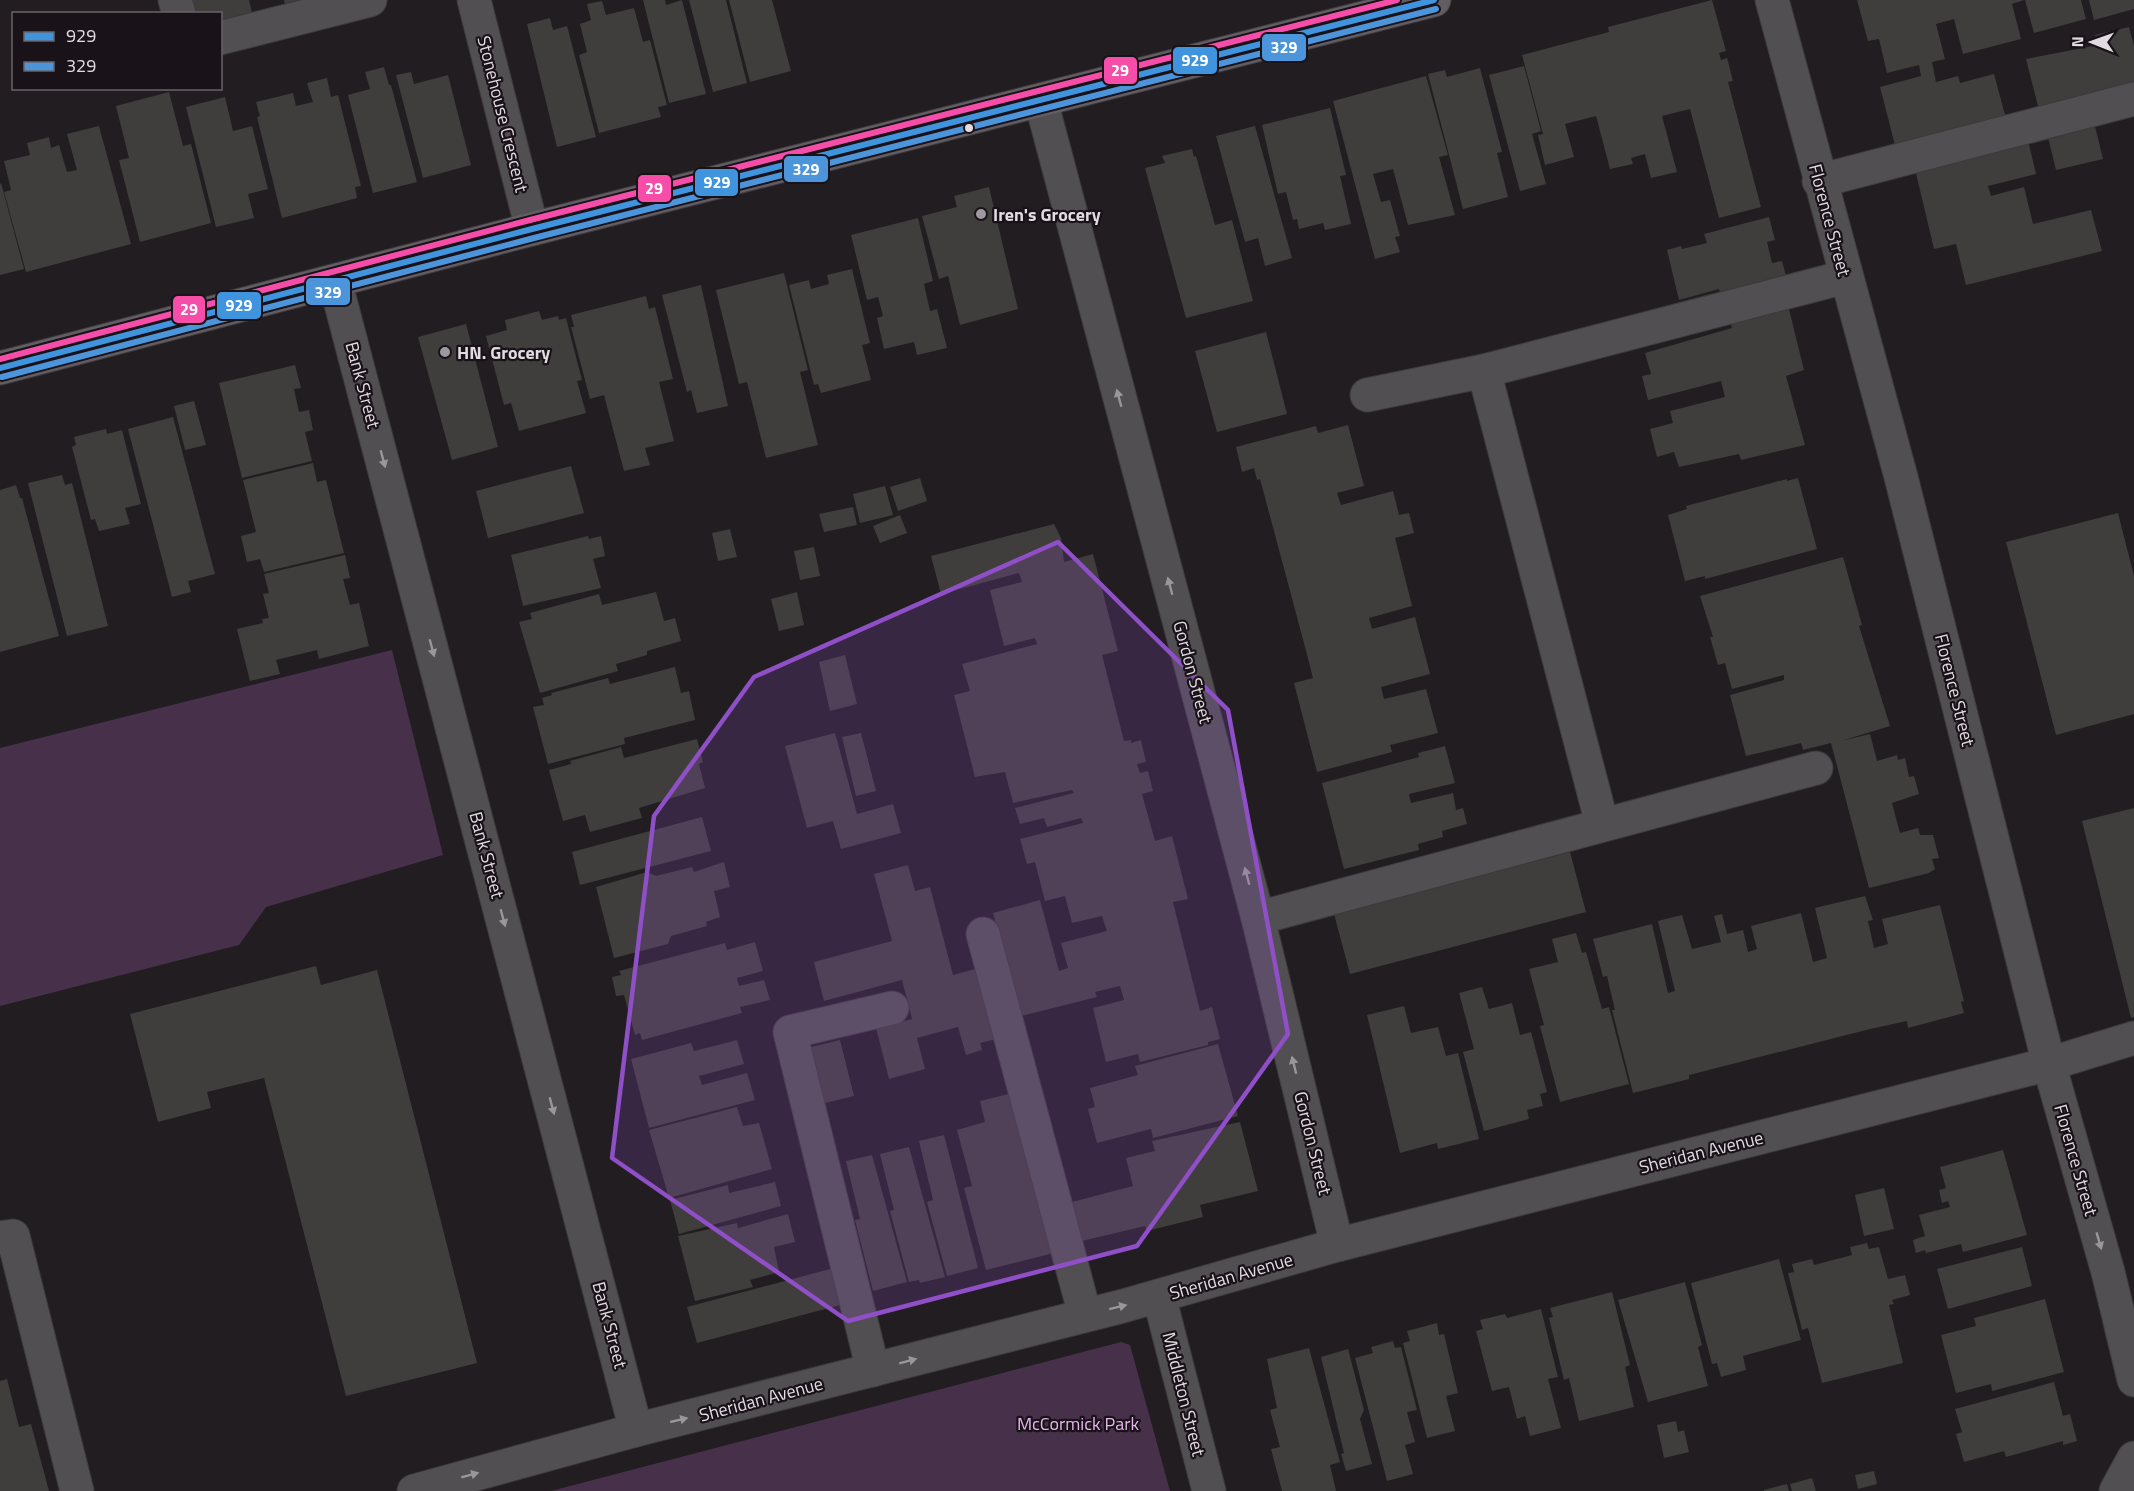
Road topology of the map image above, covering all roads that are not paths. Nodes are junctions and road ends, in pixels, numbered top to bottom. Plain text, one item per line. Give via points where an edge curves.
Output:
1 (370, 0) edge
2 (474, 0) edge
3 (1434, 0) edge
4 (1772, 0) edge
5 (222, 37) edge
6 (2134, 99) edge
7 (1041, 101) junction
8 (1819, 181) junction
9 (532, 229) junction
10 (1845, 277) junction
11 (335, 281) junction
12 (0, 368) edge
13 (1484, 371) junction
14 (1367, 395) dead end
15 (1816, 768) dead end
16 (1602, 824) junction
17 (1258, 918) junction
18 (982, 933) dead end
19 (892, 1008) dead end
20 (2134, 1038) edge
21 (2049, 1064) junction
22 (0, 1238) edge
23 (1337, 1245) junction
24 (1159, 1296) junction
25 (1085, 1316) junction
26 (873, 1370) junction
27 (2134, 1380) edge
28 (636, 1430) junction
29 (2134, 1458) edge
30 (77, 1491) edge
31 (414, 1491) edge
32 (1209, 1491) edge
33 (2116, 1491) edge

1 - 5 street
2 - 9 street, Stonehouse Crescent
3 - 7 main road
4 - 8 street, Florence Street
6 - 8 street
7 - 9 main road
17 -> 7 street, Gordon Street
8 - 10 street, Florence Street
9 - 11 main road
10 - 13 street
10 - 21 street, Florence Street via 1901,477
11 - 12 main road
11 -> 28 street, Bank Street
13 - 14 street
13 - 16 street
15 - 16 street
16 - 17 street
23 -> 17 street, Gordon Street
18 - 25 street
19 - 26 street via 790,1032
20 - 21 street, Sheridan Avenue
21 - 23 street, Sheridan Avenue
21 -> 27 street, Florence Street
22 - 30 street via 13,1236
23 - 24 street, Sheridan Avenue
25 -> 24 street, Sheridan Avenue
24 - 32 street, Middleton Street
26 -> 25 street, Sheridan Avenue
28 -> 26 street, Sheridan Avenue
31 -> 28 street, Sheridan Avenue
29 - 33 street

